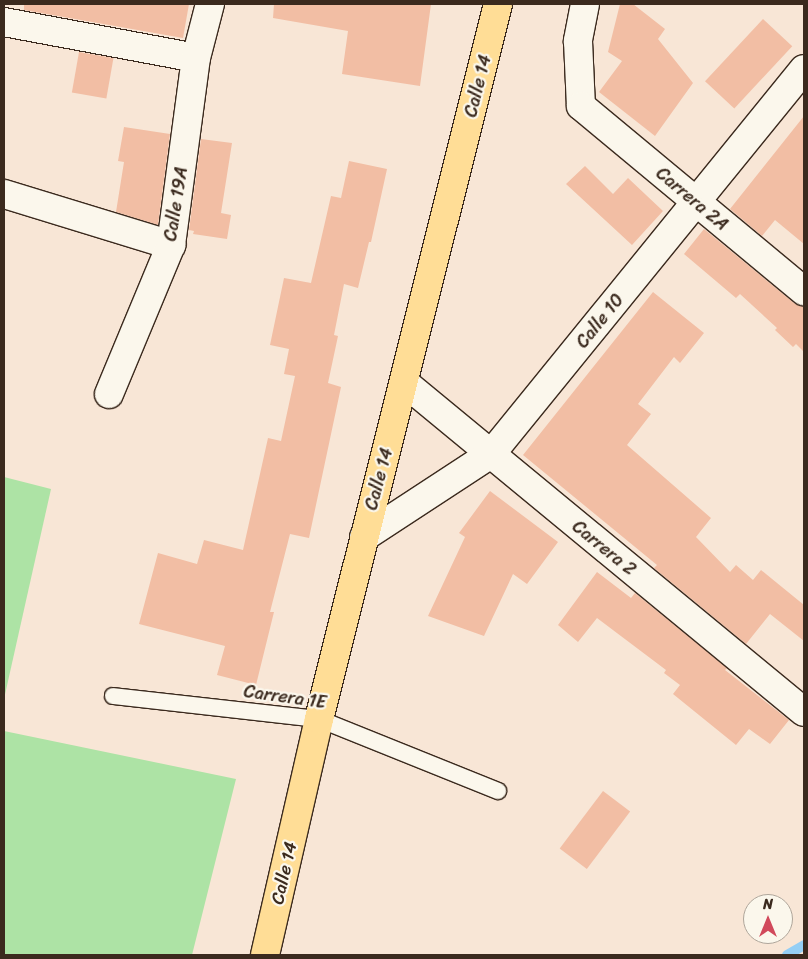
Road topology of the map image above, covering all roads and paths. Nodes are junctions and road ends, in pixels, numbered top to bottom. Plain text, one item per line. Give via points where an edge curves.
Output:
1 (210, 4) edge
2 (498, 4) edge
3 (585, 4) edge
4 (4, 22) edge
5 (196, 58) junction
6 (804, 70) edge
7 (4, 194) edge
8 (696, 202) junction
9 (171, 245) junction
10 (804, 291) edge
11 (404, 383) junction
12 (109, 394) dead end
13 (491, 454) junction
14 (364, 537) junction
15 (113, 696) dead end
16 (804, 712) edge
17 (320, 719) junction
18 (498, 791) dead end
19 (265, 955) edge

1 - 5 street, Calle 19A
2 - 11 highway, Calle 14
3 - 8 street, Carrera 2A via 578,41 581,106
4 - 5 street
5 - 9 street, Calle 19A
6 - 8 street, Calle 10
7 - 9 street
8 - 10 street, Carrera 2A
8 - 13 street, Calle 10
9 - 12 street, Calle 19A
11 - 13 street, Carrera 2
11 - 14 highway, Calle 14
13 - 14 street, Calle 10
13 - 16 street, Carrera 2
14 - 17 highway, Calle 14
15 - 17 lane, Carrera 1E
17 - 18 lane, Carrera 1E
17 - 19 highway, Calle 14

